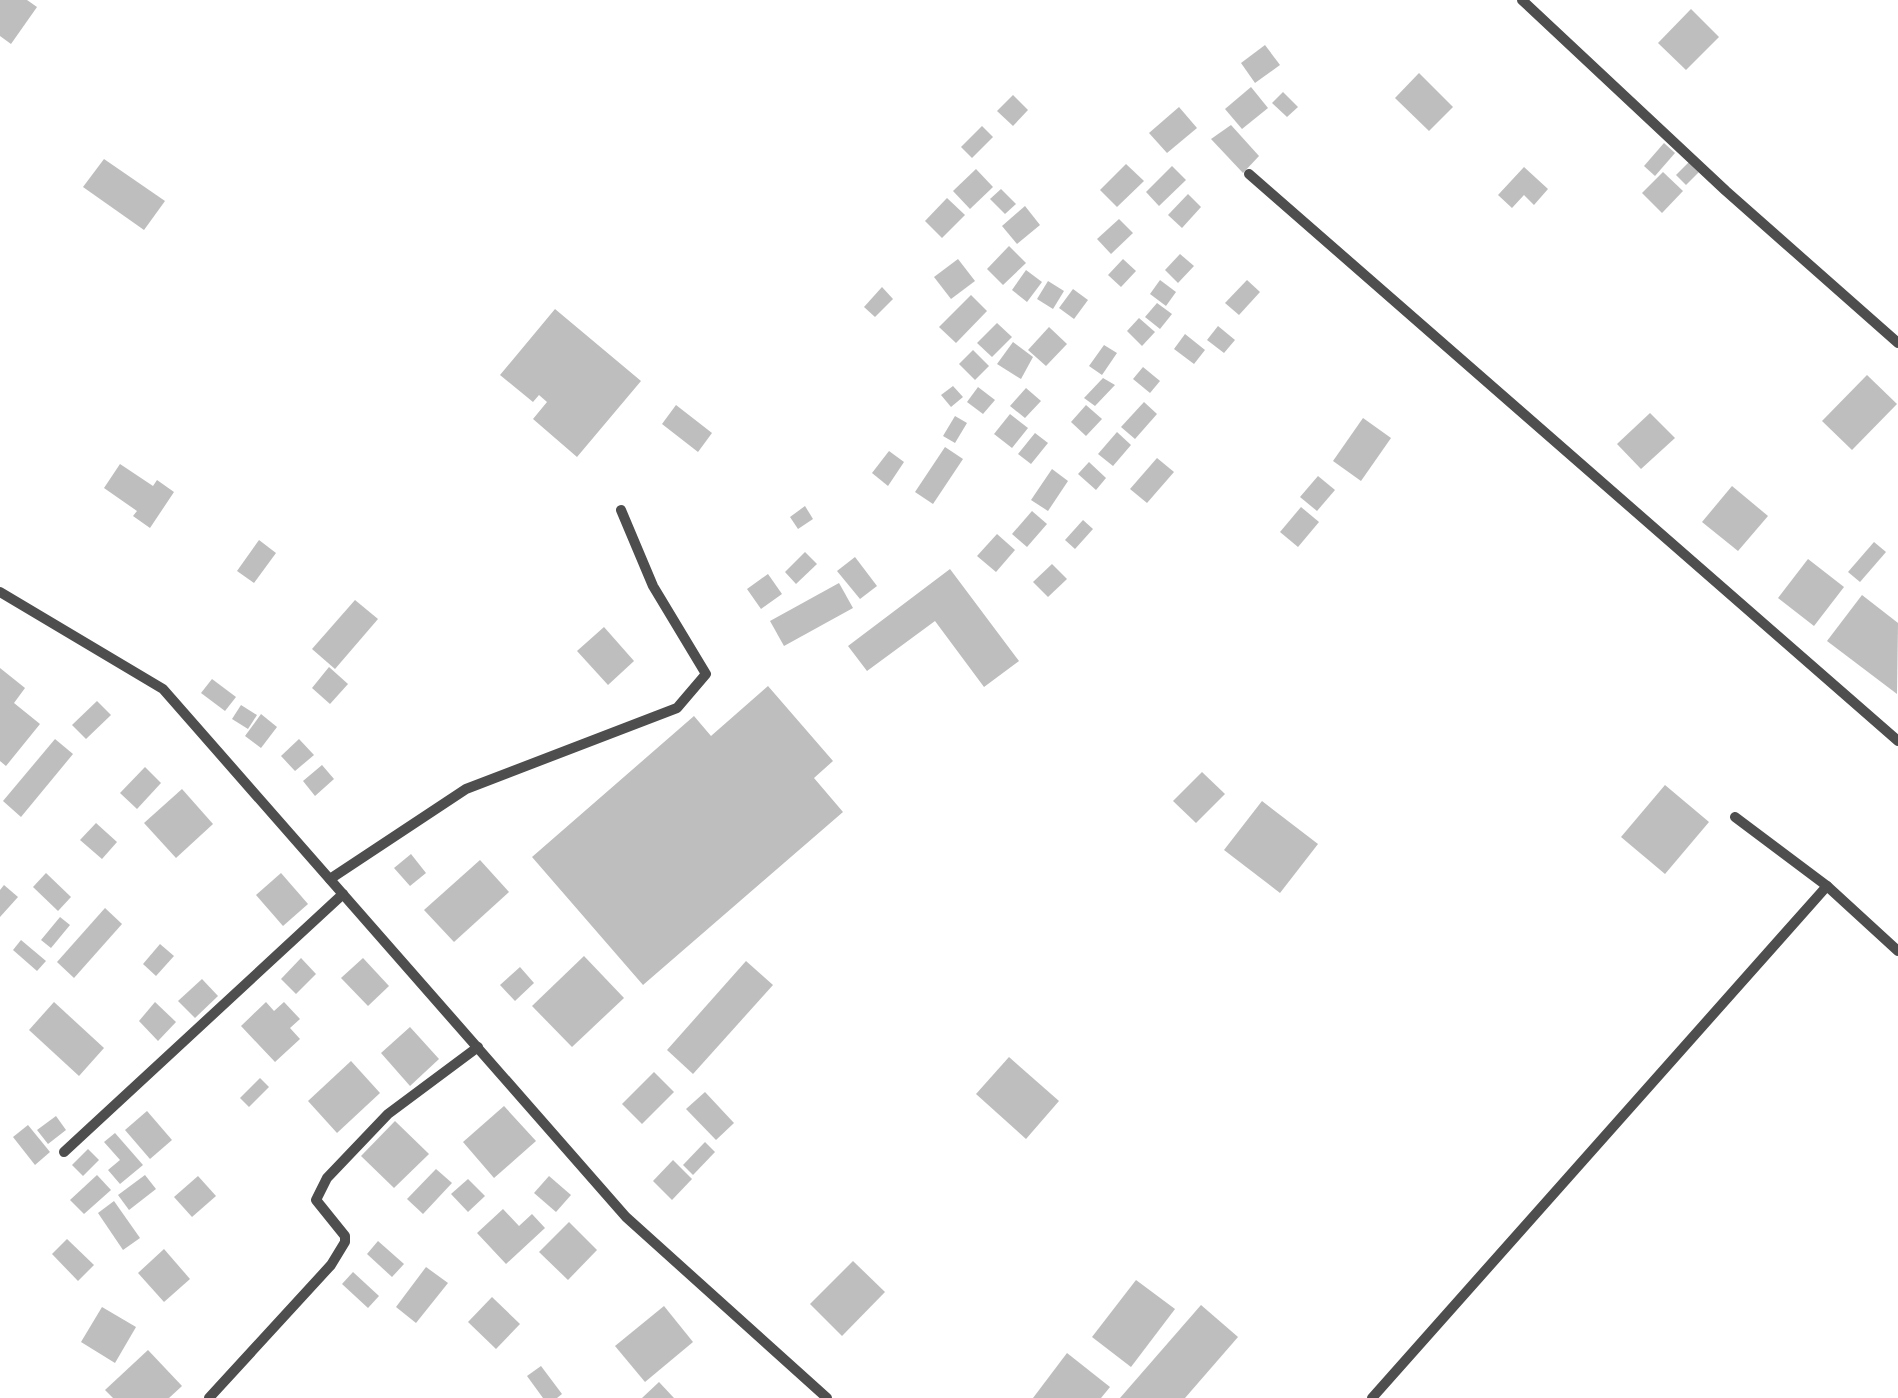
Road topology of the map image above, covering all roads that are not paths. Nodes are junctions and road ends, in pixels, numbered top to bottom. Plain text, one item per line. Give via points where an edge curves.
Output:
1 (1522, 0) edge
2 (1249, 174) dead end
3 (1898, 342) edge
4 (621, 510) dead end
5 (0, 592) edge
6 (1898, 741) edge
7 (1735, 817) dead end
8 (330, 879) junction
9 (1827, 886) junction
10 (343, 894) junction
11 (1898, 951) edge
12 (478, 1047) junction
13 (64, 1152) dead end
14 (210, 1398) edge
15 (827, 1398) edge
16 (1372, 1398) edge

1 - 3 street via 1726,191
2 - 6 street
4 - 8 street via 653,586 706,674 677,708 466,790
5 - 8 street via 163,689
7 - 9 street
8 - 10 street
9 - 11 street
9 - 16 street
10 - 12 street
10 - 13 street
12 - 14 street via 388,1114 327,1178 316,1200 345,1236 340,1250 331,1265
12 - 15 street via 626,1217

